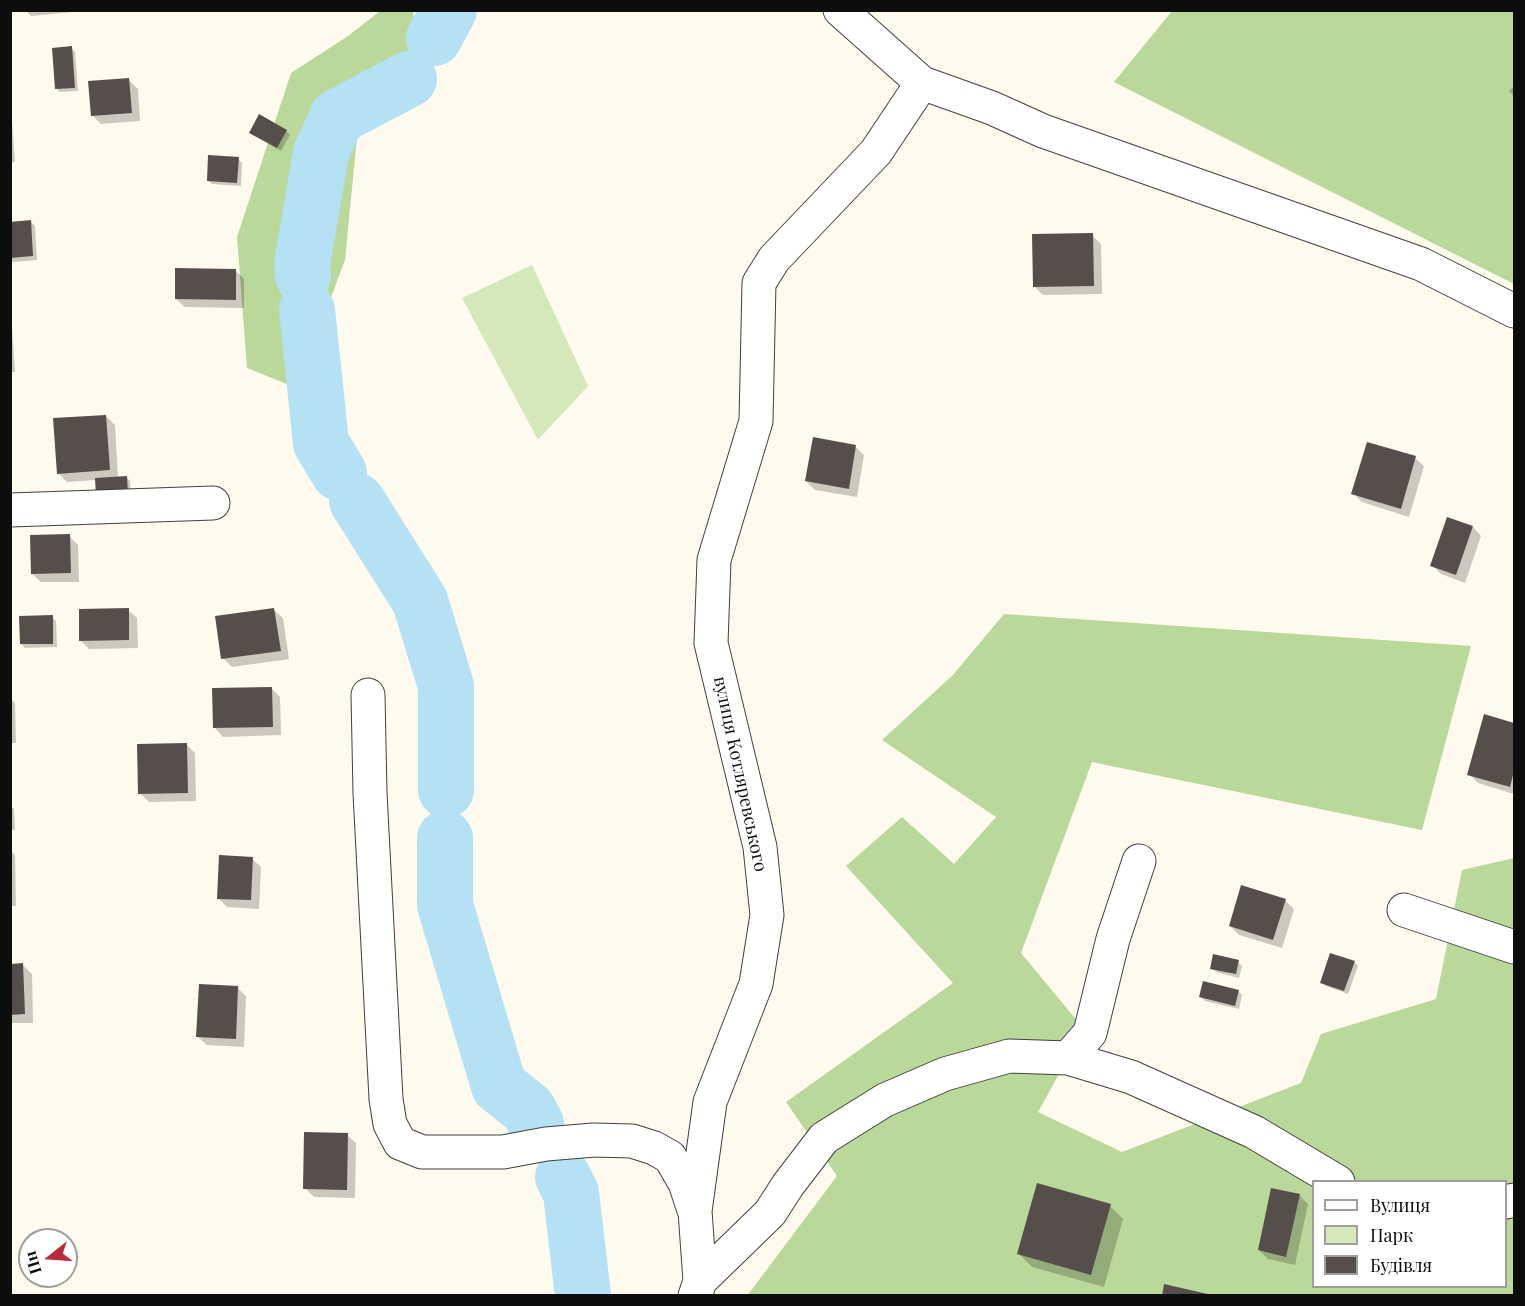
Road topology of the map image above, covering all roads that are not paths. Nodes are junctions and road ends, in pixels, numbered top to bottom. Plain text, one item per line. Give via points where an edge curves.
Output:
1 (853, 14) edge
2 (921, 83) junction
3 (1515, 311) edge
4 (213, 503) dead end
5 (10, 510) edge
6 (368, 695) dead end
7 (1139, 861) dead end
8 (1404, 910) dead end
9 (1515, 947) edge
10 (1068, 1058) junction
11 (1335, 1180) edge
12 (695, 1211) junction
13 (697, 1288) edge

1 - 2 street
2 - 3 street via 1043,131 1421,264
2 - 12 street, вулиця Котляревського via 876,152 774,259 759,283 756,421 714,560 711,643 759,847 767,915 756,984 710,1102
4 - 5 street
6 - 12 street via 386,1099 390,1124 400,1143 422,1152 503,1152 546,1144 632,1141 670,1157
7 - 10 street via 1113,939 1090,1033
8 - 9 street
10 - 11 street, вулиця Котляревського via 1131,1077 1254,1132
10 - 13 street, вулиця Котляревського via 1009,1056 945,1074 885,1100 824,1138 770,1213
12 - 13 street, вулиця Котляревського

